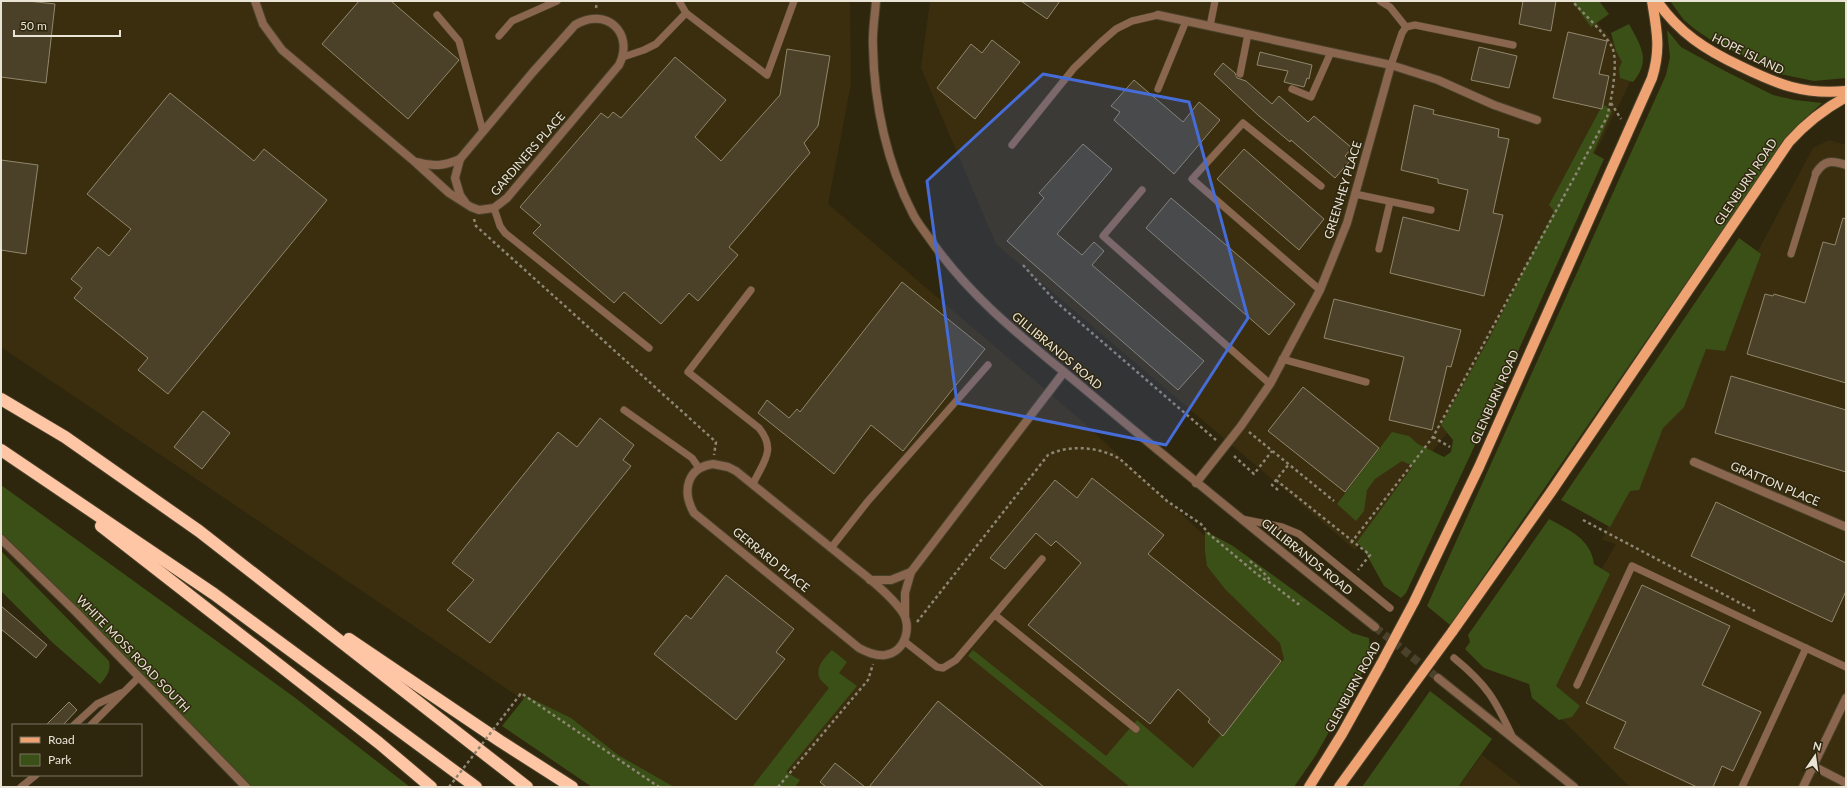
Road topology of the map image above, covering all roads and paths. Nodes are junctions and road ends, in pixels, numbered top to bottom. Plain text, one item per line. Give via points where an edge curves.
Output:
1 (255, 1) edge
2 (557, 1) edge
3 (679, 1) edge
4 (794, 1) edge
5 (876, 1) edge
6 (1215, 1) edge
7 (1380, 1) edge
8 (1572, 1) edge
9 (1652, 1) edge
10 (1657, 1) edge
11 (686, 13) junction
12 (1158, 15) joint
13 (437, 16) dead end
14 (1186, 21) junction
15 (1210, 26) junction
16 (1406, 27) junction
17 (1248, 34) junction
18 (499, 36) dead end
19 (1513, 45) dead end
20 (1331, 52) junction
21 (623, 57) junction
22 (1391, 65) junction
23 (1240, 74) dead end
24 (1292, 88) dead end
25 (1158, 89) dead end
26 (1846, 91) edge
27 (1846, 97) edge
28 (1537, 120) dead end
29 (483, 132) junction
30 (1012, 145) dead end
31 (460, 159) junction
32 (415, 162) junction
33 (1846, 164) edge
34 (1816, 173) joint
35 (1321, 186) dead end
36 (1142, 190) dead end
37 (1355, 194) junction
38 (1390, 202) junction
39 (468, 204) junction
40 (494, 208) junction
41 (1431, 210) dead end
42 (1379, 249) dead end
43 (1791, 254) dead end
44 (1023, 265) dead end
45 (751, 290) dead end
46 (1320, 290) junction
47 (649, 348) dead end
48 (1282, 359) junction
49 (988, 366) dead end
50 (1064, 372) junction
51 (1366, 382) dead end
52 (1270, 384) junction
53 (1, 399) edge
54 (624, 410) dead end
55 (1241, 426) junction
56 (1432, 437) junction
57 (1216, 440) dead end
58 (1450, 447) dead end
59 (2, 450) edge
60 (1272, 451) junction
61 (1234, 456) dead end
62 (1694, 462) dead end
63 (713, 464) junction
64 (1289, 464) junction
65 (700, 468) junction
66 (1276, 480) junction
67 (753, 484) junction
68 (1196, 484) junction
69 (1278, 490) dead end
70 (1334, 501) dead end
71 (1240, 519) junction
72 (1582, 520) dead end
73 (1846, 527) edge
74 (1, 539) edge
75 (1352, 542) junction
76 (831, 548) junction
77 (1042, 559) dead end
78 (1250, 561) dead end
79 (911, 572) junction
80 (1352, 577) junction
81 (262, 580) junction
82 (870, 580) junction
83 (1272, 584) junction
84 (1301, 600) dead end
85 (1390, 608) dead end
86 (1756, 611) dead end
87 (995, 615) junction
88 (905, 616) junction
89 (1375, 627) tunnel mouth
90 (905, 637) junction
91 (1806, 648) junction
92 (877, 655) junction
93 (1454, 658) dead end
94 (1846, 667) edge
95 (139, 677) junction
96 (1438, 678) tunnel mouth
97 (1577, 685) dead end
98 (123, 693) junction
99 (1846, 698) edge
100 (75, 724) edge
101 (92, 724) edge
102 (1136, 729) dead end
103 (1513, 738) junction
104 (1813, 766) junction
105 (29, 776) edge
106 (35, 776) edge
107 (1846, 783) edge
108 (22, 786) edge
109 (246, 787) edge
110 (431, 787) edge
111 (449, 787) edge
112 (476, 787) edge
113 (527, 787) edge
114 (572, 787) edge
115 (659, 787) edge
116 (778, 787) edge
117 (1309, 787) edge
118 (1339, 787) edge
119 (1574, 787) edge
120 (1742, 787) edge
121 (1803, 787) edge

1 - 32 street, GARDINERS PLACE via 263,24 282,50
2 - 18 lane via 512,21
3 - 11 lane
4 - 11 lane via 767,75
5 - 50 street, GILLIBRANDS ROAD via 873,46 875,91 885,139 899,182 914,216 948,266 975,295
6 - 15 lane
7 - 16 lane via 1390,6
8 - 56 path via 1614,51 1614,76 1607,117
9 - 117 main road, GLENBURN ROAD, bridge via 1658,47 1652,78 1442,547 1382,664
10 - 26 main road, HOPE ISLAND via 1678,27 1710,52 1775,84 1816,91
11 - 21 lane via 656,44
12 - 14 street
12 - 30 lane via 1132,21 1116,29 1100,43 1074,68
13 - 29 lane via 460,41
14 - 15 street
14 - 25 lane
15 - 17 street
16 - 19 lane via 1415,25
16 - 22 lane
17 - 20 street
17 - 23 lane
20 - 22 street
20 - 24 lane via 1311,97
21 - 29 street via 623,40 616,27 604,20 589,18 582,21 575,25 533,72
21 - 40 street, GARDINERS PLACE via 507,198
22 - 28 street via 1438,80 1494,105
22 - 37 street, GREENHEY PLACE
27 - 118 main road, GLENBURN ROAD, bridge via 1829,106 1803,126 1789,142 1551,492
29 - 31 street
31 - 32 street via 439,166
31 - 39 street via 455,178 460,195
32 - 39 street, GARDINERS PLACE via 449,193
33 - 34 street via 1824,162
34 - 43 lane
35 - 46 lane via 1243,122 1192,179
36 - 52 lane via 1103,236
37 - 38 lane
37 - 46 street, GREENHEY PLACE via 1347,223
38 - 41 lane
38 - 42 lane
39 - 40 street, GARDINERS PLACE via 479,210
39 - 63 path via 476,226 716,442
40 - 47 lane via 505,234
44 - 57 path via 1055,301
45 - 67 lane via 688,372 759,428 767,438 767,454
46 - 48 street, GREENHEY PLACE
48 - 51 lane
48 - 52 street, GREENHEY PLACE
49 - 76 lane via 868,501
50 - 68 street, GILLIBRANDS ROAD
50 - 79 street
52 - 55 street, GREENHEY PLACE
53 - 81 highway via 64,437 198,531
54 - 65 lane via 692,458
55 - 60 path
55 - 68 street, GREENHEY PLACE
56 - 58 path
56 - 75 path
59 - 110 highway via 373,738
59 - 112 highway via 214,594
60 - 61 path via 1254,474
60 - 64 path
62 - 73 street, GRATTON PLACE
63 - 65 street
63 - 67 street via 728,467
64 - 66 path
64 - 70 path
65 - 92 street, GERRARD PLACE via 692,475 687,490 689,506 694,513 859,648
66 - 69 path via 1272,485
66 - 75 path
67 - 76 street
68 - 71 street, GILLIBRANDS ROAD
71 - 80 lane via 1282,527 1299,534
71 - 89 street, GILLIBRANDS ROAD
72 - 86 path
74 - 95 street, WHITE MOSS ROAD SOUTH
75 - 80 path via 1370,555
76 - 82 street
77 - 87 lane
78 - 83 path
79 - 82 street via 890,580
79 - 88 street via 905,593
80 - 85 lane
81 - 113 highway
81 - 114 highway
82 - 88 street
83 - 84 path via 1298,604
83 - 90 path via 1112,454 1100,451 1057,450 1048,455
87 - 90 lane via 956,660 944,668 937,667
87 - 102 lane
88 - 90 street
90 - 92 street via 894,651
91 - 94 lane
91 - 97 lane via 1632,566
91 - 120 lane
92 - 116 path via 868,680
93 - 103 lane via 1490,693
95 - 98 lane
95 - 109 street, WHITE MOSS ROAD SOUTH
96 - 103 street
98 - 100 lane via 97,704
98 - 101 lane
99 - 104 street
103 - 119 street
104 - 107 street
104 - 121 street
105 - 108 lane
106 - 108 lane
111 - 115 path, bridge via 521,693

